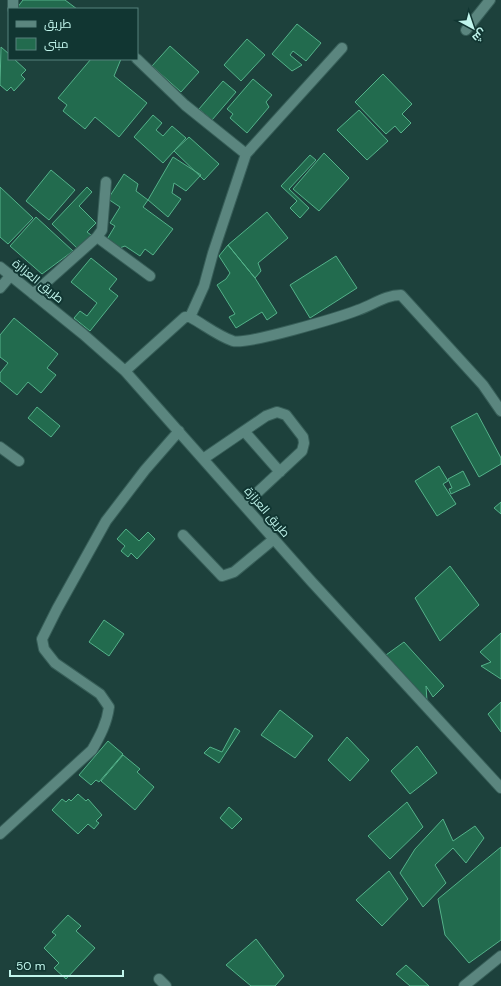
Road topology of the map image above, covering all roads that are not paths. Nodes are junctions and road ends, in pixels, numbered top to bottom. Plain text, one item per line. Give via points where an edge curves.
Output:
1 (490, 0) edge
2 (466, 30) dead end
3 (342, 48) dead end
4 (138, 60) edge
5 (246, 154) junction
6 (106, 182) dead end
7 (98, 237) junction
8 (0, 267) edge
9 (11, 275) junction
10 (150, 276) dead end
11 (0, 288) edge
12 (33, 294) junction
13 (190, 317) junction
14 (125, 371) junction
15 (501, 411) edge
16 (179, 431) junction
17 (244, 431) junction
18 (0, 447) edge
19 (203, 459) junction
20 (20, 461) dead end
21 (280, 472) junction
22 (244, 505) junction
23 (184, 535) dead end
24 (274, 539) junction
25 (501, 788) edge
26 (0, 834) edge
27 (501, 956) edge
28 (464, 986) edge

1 - 2 street
3 - 5 street
4 - 5 street via 185,105
5 - 13 street via 204,286
6 - 7 street via 102,230
7 - 10 street
7 - 12 street
8 - 9 street, طريق العزازة
9 - 11 street
9 - 12 street, طريق العزازة
12 - 14 street, طريق العزازة
13 - 14 street via 179,322
13 - 15 street via 239,342 277,334 358,310 391,295 401,295 483,385
14 - 16 street, طريق العزازة
16 - 19 street, طريق العزازة
16 - 26 street via 106,521 42,639 44,649 55,663 100,694 109,707 102,732 92,750
17 - 19 street
17 - 21 street
17 - 21 street via 266,416 278,412 286,415 303,437 304,443 302,451
18 - 20 street
19 - 22 street, طريق العزازة
21 - 22 street
22 - 24 street, طريق العزازة
23 - 24 street via 222,576 234,572
24 - 25 street, طريق العزازة
27 - 28 street

